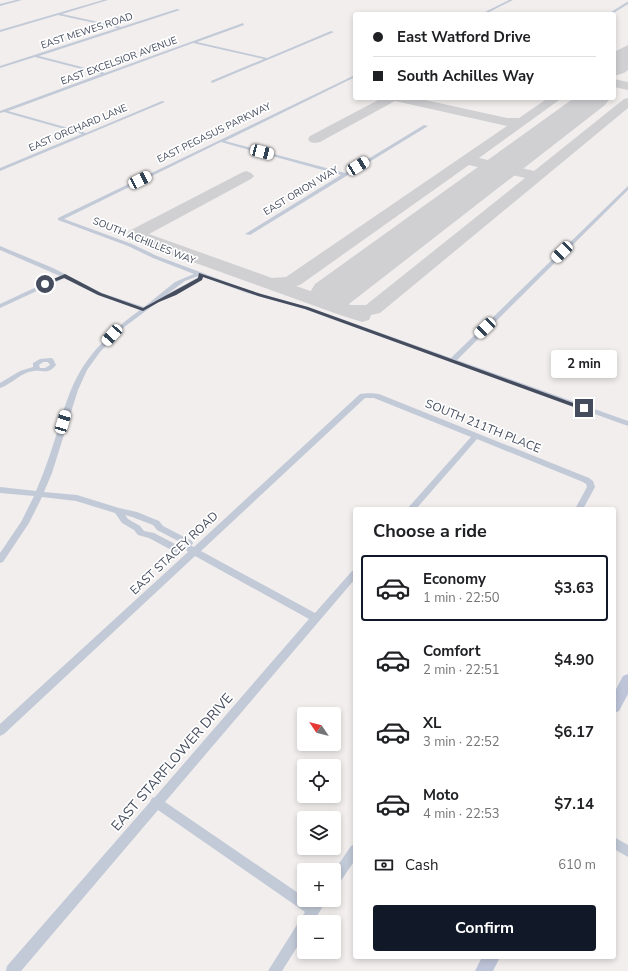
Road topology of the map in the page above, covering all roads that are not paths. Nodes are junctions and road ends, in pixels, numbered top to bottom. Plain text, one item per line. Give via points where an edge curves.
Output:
1 (20, 0) edge
2 (106, 0) edge
3 (511, 0) edge
4 (628, 3) edge
5 (0, 5) edge
6 (178, 10) dead end
7 (487, 12) edge
8 (613, 12) edge
9 (58, 14) junction
10 (243, 24) dead end
11 (122, 28) junction
12 (0, 31) edge
13 (332, 32) dead end
14 (192, 42) junction
15 (35, 56) junction
16 (268, 59) junction
17 (0, 67) edge
18 (106, 74) junction
19 (353, 77) edge
20 (212, 82) dead end
21 (163, 102) dead end
22 (5, 110) junction
23 (0, 112) edge
24 (426, 126) dead end
25 (86, 134) junction
26 (221, 141) junction
27 (0, 170) edge
28 (345, 175) junction
29 (628, 187) edge
30 (60, 219) joint
31 (248, 234) dead end
32 (0, 248) edge
33 (201, 274) junction
34 (65, 276) junction
35 (0, 306) edge
36 (143, 309) junction
37 (452, 361) junction
38 (35, 368) dead end
39 (0, 386) edge
40 (366, 395) joint
41 (628, 424) edge
42 (476, 436) junction
43 (0, 490) edge
44 (39, 494) junction
45 (413, 507) edge
46 (580, 507) edge
47 (118, 511) junction
48 (160, 528) junction
49 (151, 535) junction
50 (190, 549) junction
51 (0, 560) edge
52 (353, 575) edge
53 (315, 618) junction
54 (628, 680) edge
55 (616, 704) edge
56 (0, 731) edge
57 (156, 802) junction
58 (616, 844) edge
59 (628, 851) edge
60 (353, 853) edge
61 (341, 871) edge
62 (316, 907) edge
63 (314, 910) junction
64 (311, 915) edge
65 (297, 936) edge
66 (490, 959) edge
67 (12, 971) edge
68 (274, 971) edge
69 (484, 971) edge

1 - 5 street
2 - 9 street
3 - 7 street
4 - 8 street
6 - 11 street, EAST MEWES ROAD
9 - 11 street
9 - 12 street
10 - 14 street, EAST EXCELSIOR AVENUE
11 - 15 street, EAST MEWES ROAD
13 - 16 street
14 - 16 street
14 - 18 street, EAST EXCELSIOR AVENUE
15 - 17 street, EAST MEWES ROAD
15 - 18 street
16 - 20 street
18 - 22 street, EAST EXCELSIOR AVENUE
19 - 26 street, EAST PEGASUS PARKWAY
21 - 25 street, EAST ORCHARD LANE
22 - 23 street, EAST EXCELSIOR AVENUE
22 - 25 street
24 - 28 street, EAST ORION WAY
25 - 27 street, EAST ORCHARD LANE
26 - 28 street
26 - 30 street, EAST PEGASUS PARKWAY
28 - 31 street, EAST ORION WAY
29 - 37 street
30 - 33 street, SOUTH ACHILLES WAY via 125,242 155,258
32 - 34 street
33 - 36 street via 200,279
33 - 37 street, SOUTH ACHILLES WAY via 259,295 306,308
34 - 35 street
34 - 36 street via 100,294
36 - 44 street via 112,335 84,370 74,390
37 - 41 street, SOUTH ACHILLES WAY
38 - 39 street via 22,372
40 - 42 street, SOUTH 211TH PLACE via 376,396
40 - 50 street, EAST STACEY ROAD
42 - 45 street
42 - 46 street, SOUTH 211TH PLACE via 590,483 590,491
43 - 44 street
44 - 47 street via 77,498
44 - 51 street via 25,523
47 - 48 street via 134,514 156,523
47 - 49 street via 125,521 141,533
48 - 49 street
48 - 50 street via 189,543
49 - 50 street via 178,550
50 - 53 street
50 - 56 street, EAST STACEY ROAD
52 - 53 street, EAST STARFLOWER DRIVE
53 - 57 street, EAST STARFLOWER DRIVE
54 - 55 street
57 - 63 street
57 - 67 street, EAST STARFLOWER DRIVE
58 - 59 street
60 - 61 street
62 - 63 street
63 - 64 street
65 - 68 street
66 - 69 street

